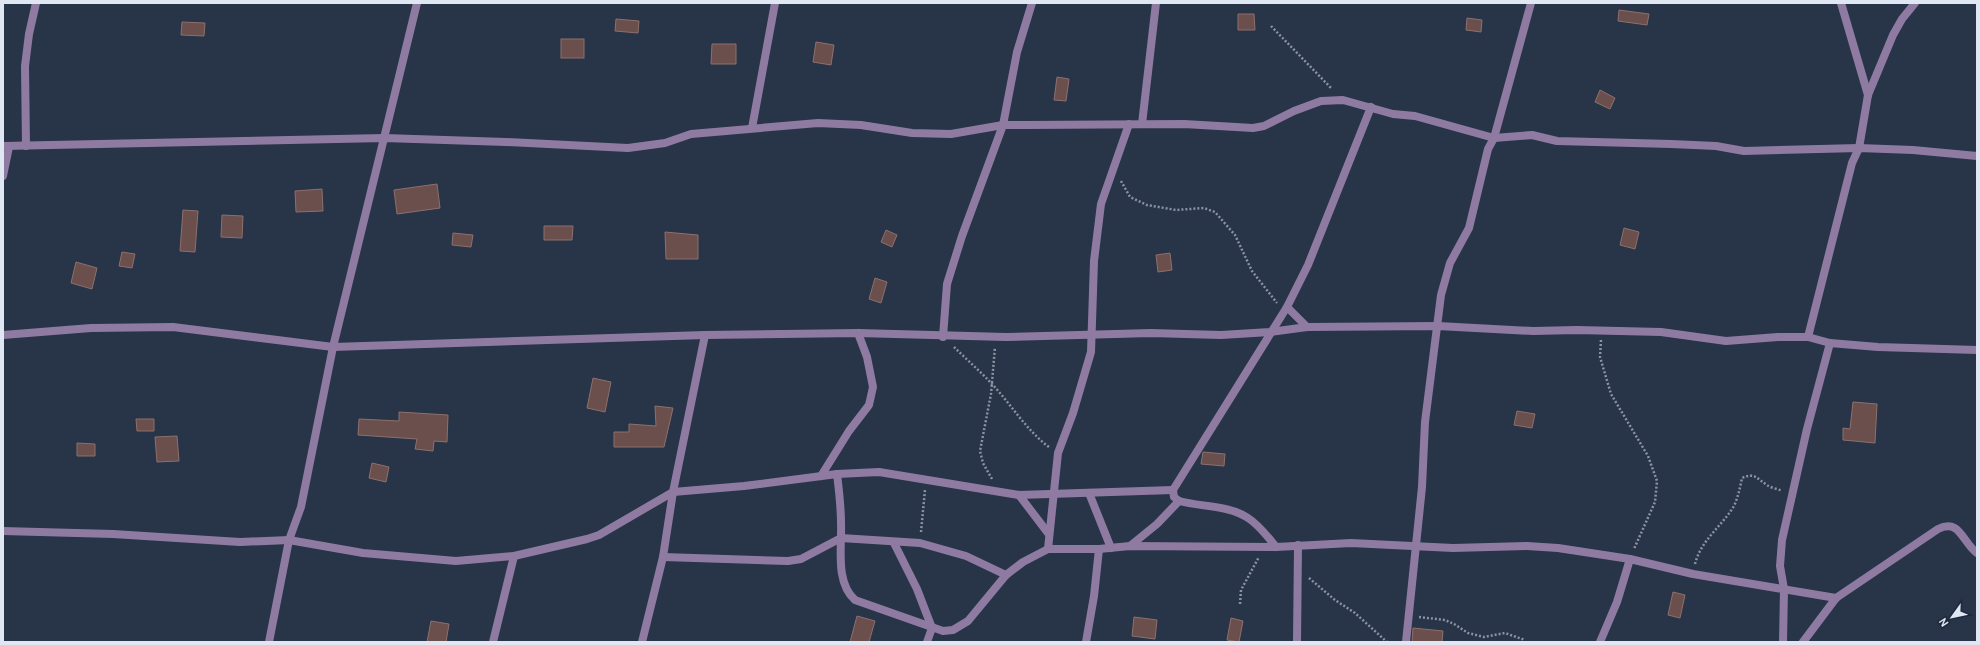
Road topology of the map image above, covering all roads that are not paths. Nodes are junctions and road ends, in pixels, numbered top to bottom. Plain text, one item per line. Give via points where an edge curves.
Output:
1 (36, 3) edge
2 (417, 3) edge
3 (775, 3) edge
4 (1032, 3) edge
5 (1156, 3) edge
6 (1531, 3) edge
7 (1841, 3) edge
8 (1915, 3) edge
9 (1868, 95) junction
10 (1371, 107) junction
11 (1129, 124) junction
12 (1142, 124) junction
13 (1003, 125) junction
14 (752, 128) junction
15 (384, 138) junction
16 (1494, 138) junction
17 (26, 146) junction
18 (6, 147) edge
19 (1860, 148) junction
20 (1977, 156) edge
21 (3, 176) edge
22 (1286, 309) junction
23 (1438, 326) junction
24 (1307, 327) junction
25 (1270, 332) junction
26 (858, 333) junction
27 (3, 335) edge
28 (705, 335) junction
29 (1091, 335) junction
30 (943, 337) junction
31 (1808, 338) junction
32 (1830, 343) junction
33 (333, 347) junction
34 (1977, 350) edge
35 (837, 474) junction
36 (820, 476) junction
37 (1173, 490) junction
38 (673, 492) junction
39 (1053, 493) junction
40 (1089, 493) junction
41 (1019, 495) junction
42 (1179, 501) junction
43 (3, 531) edge
44 (1048, 532) junction
45 (841, 538) junction
46 (288, 540) junction
47 (894, 543) junction
48 (1298, 545) junction
49 (1415, 545) junction
50 (1130, 546) junction
51 (1272, 547) junction
52 (1111, 548) junction
53 (1048, 549) junction
54 (1099, 549) junction
55 (1977, 553) edge
56 (514, 556) junction
57 (663, 557) junction
58 (1630, 559) junction
59 (1006, 575) junction
60 (1784, 589) junction
61 (1836, 598) junction
62 (932, 628) junction
63 (269, 642) edge
64 (492, 642) edge
65 (642, 642) edge
66 (927, 642) edge
67 (1086, 642) edge
68 (1297, 642) edge
69 (1406, 642) edge
70 (1600, 642) edge
71 (1783, 642) edge
72 (1803, 642) edge

1 - 17 street via 25,66
2 - 15 street
3 - 14 street
4 - 13 street via 1017,52
5 - 12 street
6 - 16 street
7 - 9 street
8 - 9 street via 1893,35
9 - 19 street
10 - 12 street via 1343,100 1321,101 1294,110 1264,126 1253,128
10 - 16 street
10 - 22 street via 1308,265
11 - 12 street
11 - 13 street
11 - 29 street via 1101,204 1094,261
13 - 14 street via 951,134 912,133 861,125 818,123
13 - 30 street via 947,284
14 - 15 street via 691,134 665,143 628,148
15 - 17 street
15 - 33 street
16 - 19 street via 1532,135 1557,141 1686,144 1744,151
16 - 23 street via 1488,149 1469,228 1450,263 1441,295
17 - 18 street
18 - 21 street
19 - 20 street
19 - 31 street via 1852,163
22 - 24 street
22 - 25 street
23 - 24 street
23 - 31 street via 1533,331 1661,332 1726,340
23 - 49 street via 1425,422 1422,487
24 - 25 street
25 - 29 street via 1221,335
25 - 37 street
26 - 28 street
26 - 30 street
26 - 36 street via 867,357 873,387 869,405
27 - 33 street via 91,328 173,327
28 - 33 street
28 - 38 street
29 - 30 street
29 - 39 street via 1091,352 1058,453
31 - 32 street
32 - 34 street
32 - 60 street via 1782,540 1780,566
33 - 46 street via 301,507
35 - 36 street
35 - 41 street via 878,472
35 - 45 street
36 - 38 street
37 - 40 street
37 - 42 street
38 - 56 street via 599,535
38 - 57 street
39 - 40 street
39 - 41 street
39 - 44 street
40 - 52 street
41 - 44 street
42 - 50 street via 1157,524
42 - 51 street via 1228,510 1248,517 1263,532
43 - 46 street via 98,533 240,542
44 - 53 street
45 - 47 street
45 - 57 street via 801,559 788,562
45 - 62 street via 841,562 849,595 855,600
46 - 56 street via 362,553 456,560
46 - 63 street
47 - 59 street via 920,543 966,556
47 - 62 street via 917,589
48 - 49 street
48 - 51 street
48 - 68 street
49 - 58 street via 1453,548 1558,548
49 - 69 street
50 - 51 street
50 - 52 street
52 - 54 street
53 - 54 street
53 - 59 street via 1023,562
54 - 67 street
55 - 61 street via 1953,526 1946,525
56 - 64 street
57 - 65 street
58 - 60 street via 1693,574
58 - 70 street via 1617,602
59 - 62 street via 968,621 953,630
60 - 61 street
60 - 71 street
61 - 72 street
62 - 66 street

